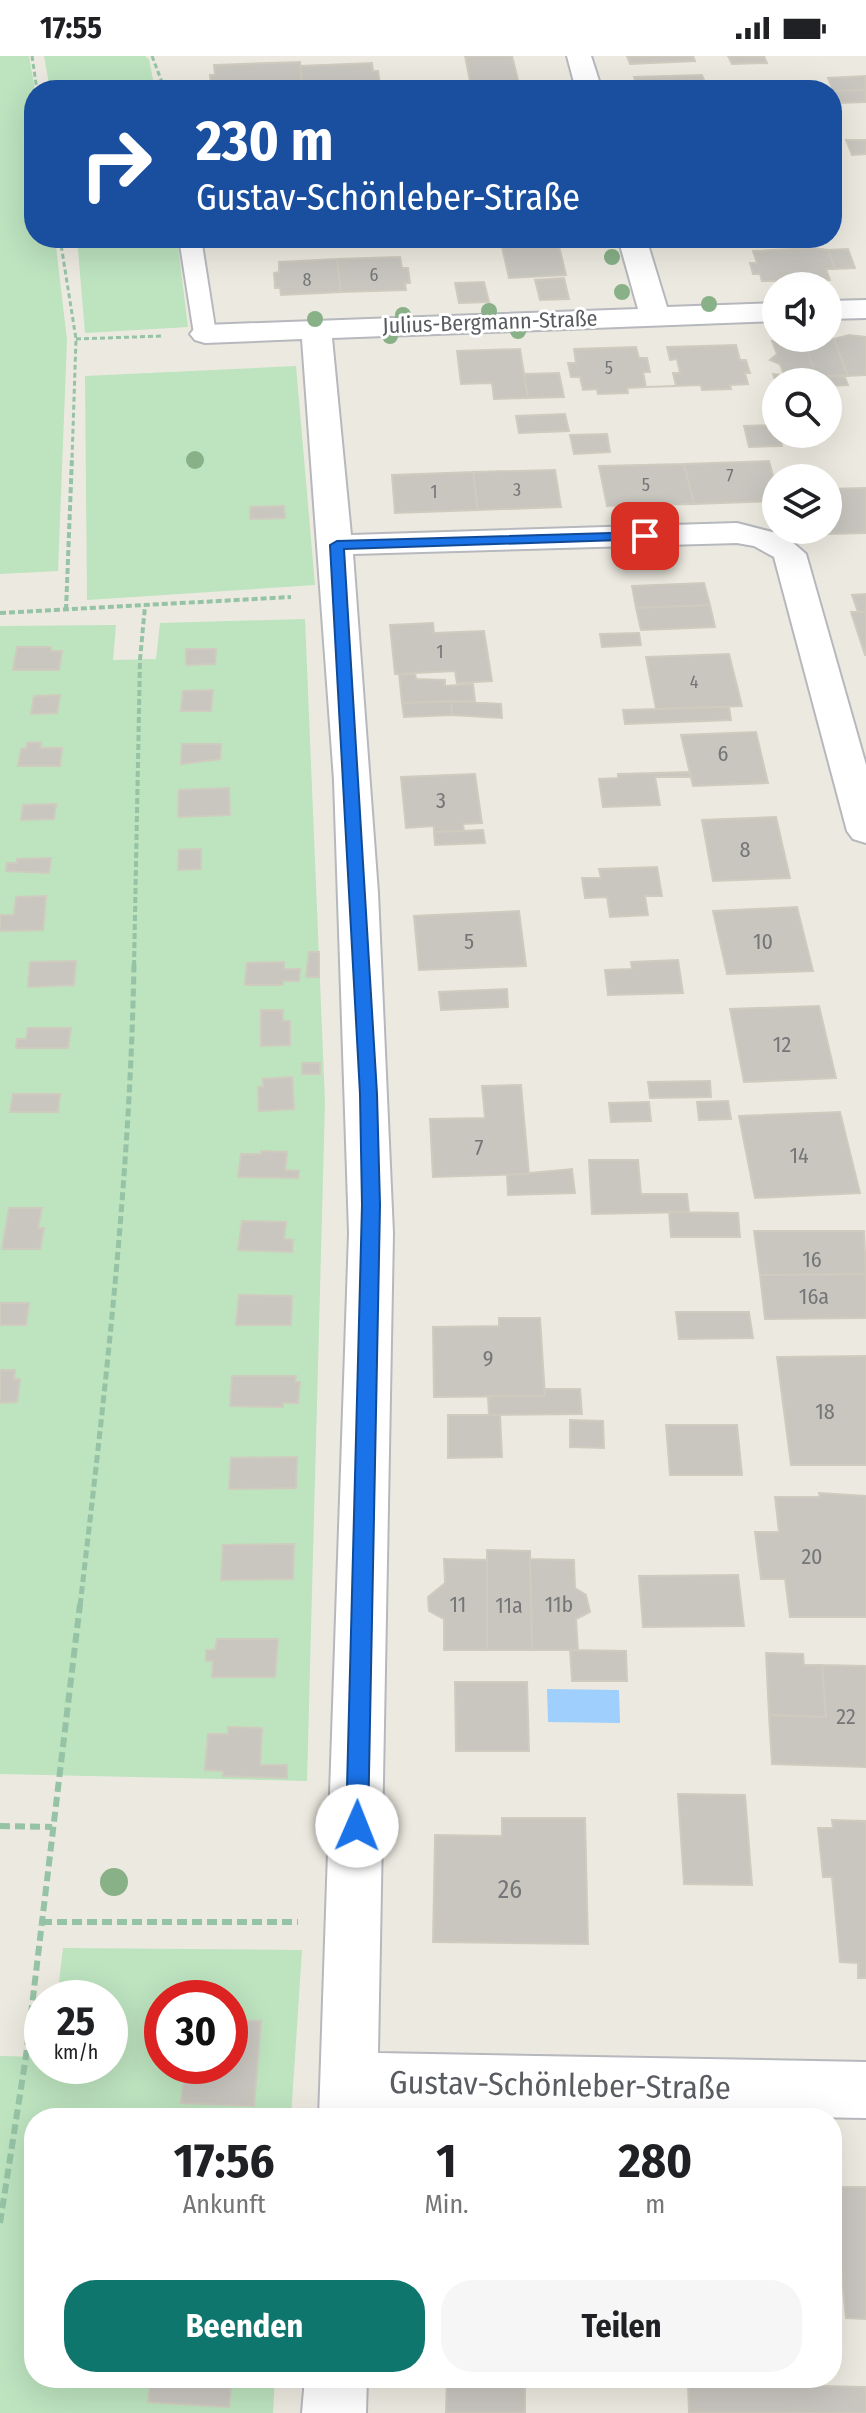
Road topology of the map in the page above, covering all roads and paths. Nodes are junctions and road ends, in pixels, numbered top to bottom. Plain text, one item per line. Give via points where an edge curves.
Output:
1 (32, 56) edge
2 (152, 56) edge
3 (579, 56) edge
4 (36, 80) edge
5 (161, 80) edge
6 (586, 80) edge
7 (62, 248) edge
8 (192, 248) edge
9 (635, 248) edge
10 (866, 309) edge
11 (842, 310) edge
12 (762, 312) edge
13 (655, 316) junction
14 (316, 328) junction
15 (205, 334) junction
16 (76, 339) junction
17 (337, 545) junction
18 (342, 594) junction
19 (145, 606) junction
20 (66, 610) junction
21 (0, 613) edge
22 (866, 831) edge
23 (0, 1826) edge
24 (52, 1827) junction
25 (355, 1920) junction
26 (42, 1922) junction
27 (866, 2090) edge
28 (349, 2100) edge
29 (0, 2223) edge
30 (335, 2388) edge
31 (334, 2413) edge

1 - 4 path
2 - 5 path
3 - 6 street
7 - 16 path
8 - 15 lane
9 - 13 street
10 - 11 street
12 - 13 street, Julius-Bergmann-Straße
13 - 14 street, Julius-Bergmann-Straße
14 - 15 street, Julius-Bergmann-Straße
14 - 17 street
15 - 16 path
16 - 20 path
17 - 18 street
17 - 22 street via 737,533 781,545 790,554
18 - 19 path
18 - 25 street via 369,1094 371,1233
19 - 20 path
19 - 24 path via 133,1038 113,1325
20 - 21 path
23 - 24 path
24 - 26 path
25 - 26 path
25 - 28 street
26 - 29 path
27 - 28 street, Gustav-Schönleber-Straße
30 - 31 street

